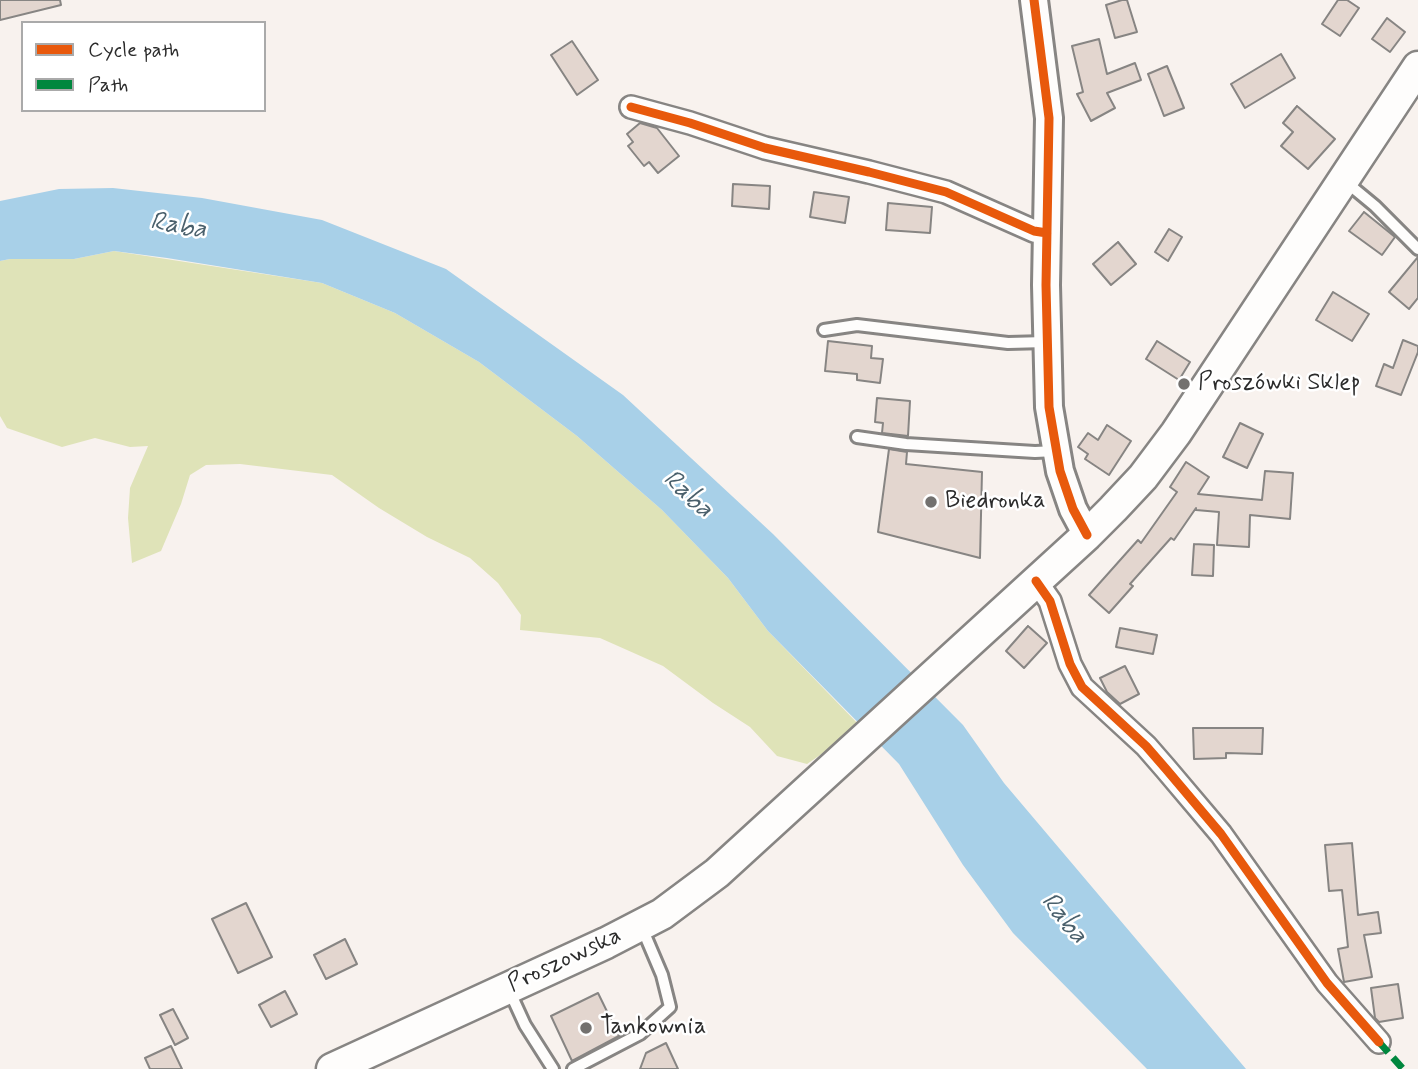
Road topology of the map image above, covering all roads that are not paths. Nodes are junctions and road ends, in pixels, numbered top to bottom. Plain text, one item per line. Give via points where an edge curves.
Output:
1 (1034, 0) edge
2 (1418, 67) edge
3 (631, 107) dead end
4 (1344, 180) junction
5 (1047, 233) junction
6 (1418, 249) edge
7 (824, 330) dead end
8 (1046, 342) junction
9 (857, 437) dead end
10 (1056, 451) junction
11 (1087, 535) junction
12 (1036, 581) junction
13 (641, 926) junction
14 (508, 988) junction
15 (1379, 1042) dead end
16 (332, 1069) edge
17 (553, 1069) edge
18 (573, 1069) edge

1 - 5 street via 1049,118
2 - 4 main road, Proszowska
3 - 5 street via 765,148 946,192
4 - 6 lane
4 - 11 main road, Proszowska via 1176,433 1143,477
5 - 8 street
7 - 8 lane via 857,325 1008,343
8 - 10 street
9 - 10 lane via 906,444
10 - 11 street via 1073,509
11 - 12 main road, Proszowska
12 - 13 main road, Proszowska via 717,873
12 - 15 street via 1051,601 1082,687 1146,746 1221,834 1327,983
13 - 14 main road, Proszowska
13 - 18 lane via 670,1007 640,1034
14 - 16 main road, Proszowska
14 - 17 lane

